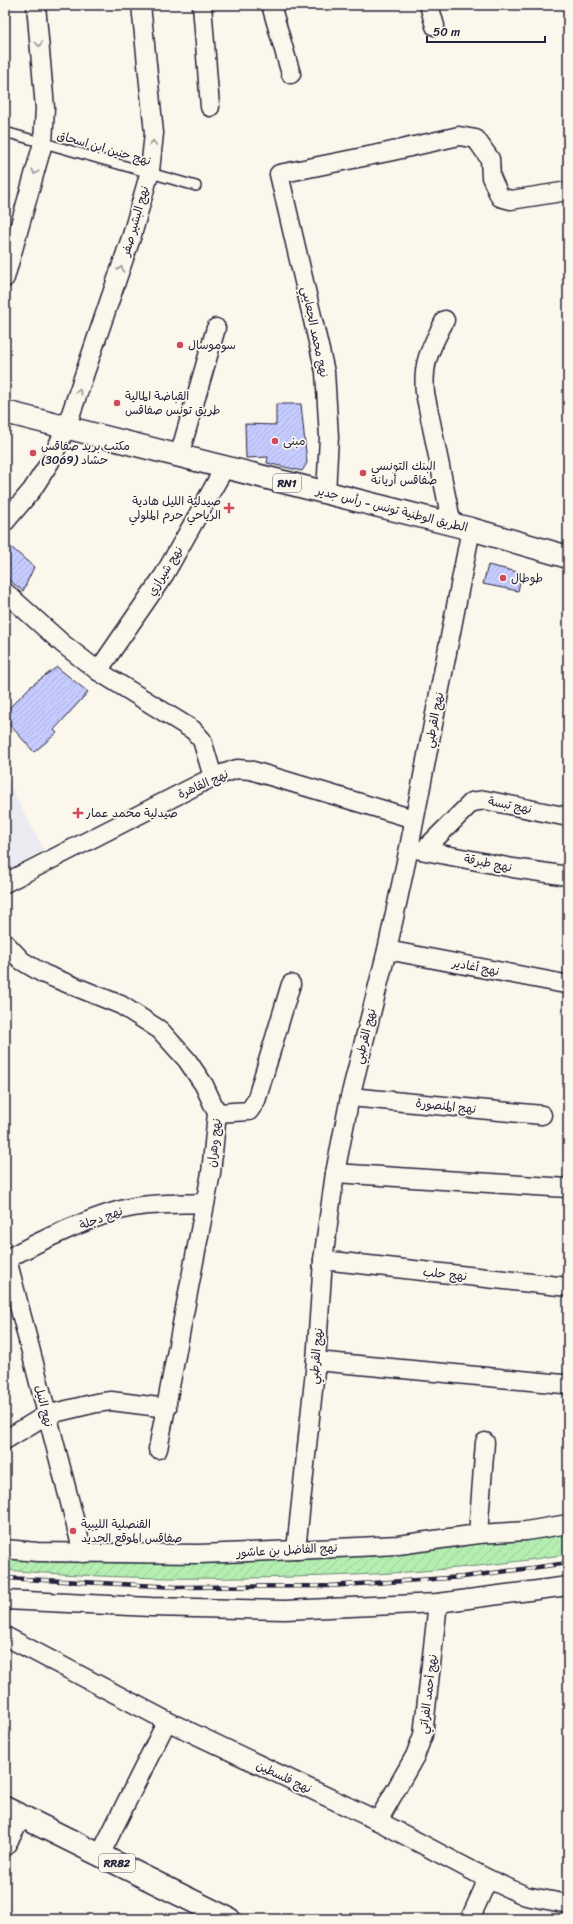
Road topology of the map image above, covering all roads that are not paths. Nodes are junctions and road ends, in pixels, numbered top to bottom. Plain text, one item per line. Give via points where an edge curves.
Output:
1 (36, 5) edge
2 (141, 5) edge
3 (202, 5) edge
4 (271, 5) edge
5 (429, 5) edge
6 (435, 26) dead end
7 (291, 74) dead end
8 (210, 107) dead end
9 (5, 132) edge
10 (43, 143) junction
11 (149, 173) junction
12 (196, 186) dead end
13 (568, 192) edge
14 (5, 278) edge
15 (445, 320) dead end
16 (216, 328) dead end
17 (5, 412) edge
18 (66, 428) junction
19 (179, 456) junction
20 (225, 467) junction
21 (326, 493) junction
22 (5, 522) edge
23 (462, 527) junction
24 (568, 557) edge
25 (5, 592) edge
26 (98, 670) junction
27 (213, 777) junction
28 (568, 817) edge
29 (414, 819) junction
30 (417, 849) junction
31 (568, 876) edge
32 (5, 883) edge
33 (5, 943) edge
34 (387, 950) junction
35 (291, 984) dead end
36 (565, 984) dead end
37 (350, 1097) junction
38 (217, 1113) junction
39 (542, 1115) dead end
40 (335, 1173) junction
41 (567, 1188) edge
42 (204, 1203) junction
43 (6, 1260) edge
44 (323, 1260) junction
45 (568, 1287) edge
46 (316, 1361) junction
47 (563, 1384) dead end
48 (167, 1408) junction
49 (46, 1415) junction
50 (5, 1440) edge
51 (485, 1442) dead end
52 (158, 1449) dead end
53 (568, 1524) edge
54 (478, 1534) junction
55 (5, 1549) edge
56 (296, 1550) junction
57 (83, 1553) junction
58 (568, 1586) edge
59 (5, 1600) edge
60 (438, 1603) junction
61 (5, 1636) edge
62 (167, 1721) junction
63 (14, 1813) edge
64 (378, 1822) junction
65 (5, 1848) edge
66 (100, 1855) junction
67 (488, 1879) junction
68 (568, 1904) edge
69 (229, 1919) edge
70 (470, 1919) edge

1 -> 10 street via 45,108
11 -> 2 street, نهج البشير صفر via 154,133
3 - 8 street
4 - 7 street
5 - 6 street
9 - 10 lane, نهج حنين ابن اسحاق
10 - 11 lane, نهج حنين ابن اسحاق
10 -> 14 street
11 - 12 lane, نهج حنين ابن اسحاق
18 -> 11 street, نهج البشير صفر via 132,235
13 - 21 street, نهج محمد الجعايبي via 511,200 500,197 491,177 490,159 476,139 459,136 279,174 325,372 329,437
15 - 23 street via 426,358 423,376 425,393
16 - 19 street
17 - 18 main road, الطريق الوطنية تونس - رأس جدير / RN1
18 - 19 main road, الطريق الوطنية تونس - رأس جدير / RN1
18 - 22 street, نهج البشير صفر via 50,462 32,490
19 - 20 main road, الطريق الوطنية تونس - رأس جدير / RN1
20 - 21 main road, الطريق الوطنية تونس - رأس جدير / RN1
20 - 26 street, نهج شيرازي via 164,575
21 - 23 main road, الطريق الوطنية تونس - رأس جدير / RN1
23 - 24 main road, الطريق الوطنية تونس - رأس جدير / RN1
23 - 29 street, نهج القرطبي
25 - 26 street via 63,644
26 - 27 street via 193,730 202,740
27 - 29 street, نهج القاهرة via 237,769 250,770
27 - 32 street, نهج القاهرة
28 - 30 street, نهج تبسة via 485,800 472,802
29 - 30 street, نهج القرطبي
30 - 31 street, نهج طبرقة
30 - 34 street, نهج القرطبي
33 - 38 street, نهج وهران via 22,961 44,974 120,1005 160,1030 187,1060 204,1085
34 - 36 street, نهج أغادير
34 - 37 street, نهج القرطبي
35 - 38 street via 256,1100 249,1111
37 - 39 street, نهج المنصورة
37 - 40 street, نهج القرطبي
38 - 42 street, نهج وهران via 214,1149
40 - 41 street
40 - 44 street, نهج القرطبي
42 - 43 street, نهج دجلة via 136,1206 116,1211
42 - 48 street, نهج وهران
43 - 49 street, نهج النيل
44 - 45 street, نهج حلب
44 - 46 street, نهج القرطبي
46 - 47 street
46 - 56 street, نهج القرطبي
48 - 49 street via 111,1401
48 - 52 street, نهج وهران
49 - 50 street
49 - 57 street, نهج النيل
51 - 54 street
53 - 54 street, نهج الفاضل بن عاشور via 526,1531
54 - 56 street, نهج الفاضل بن عاشور via 398,1545
55 - 57 street, نهج الفاضل بن عاشور
56 - 57 street, نهج الفاضل بن عاشور via 198,1554
58 - 60 street
59 - 60 street via 285,1610
60 - 64 street, نهج أحمد الفراتي via 423,1735 415,1756
61 - 62 street, نهج فلسطين
62 - 64 street, نهج فلسطين
62 - 66 street
63 - 65 street
63 - 66 main road, RR82
64 - 67 street, نهج فلسطين
66 - 69 main road, RR82
67 - 68 street, نهج فلسطين via 526,1896
67 - 70 street

